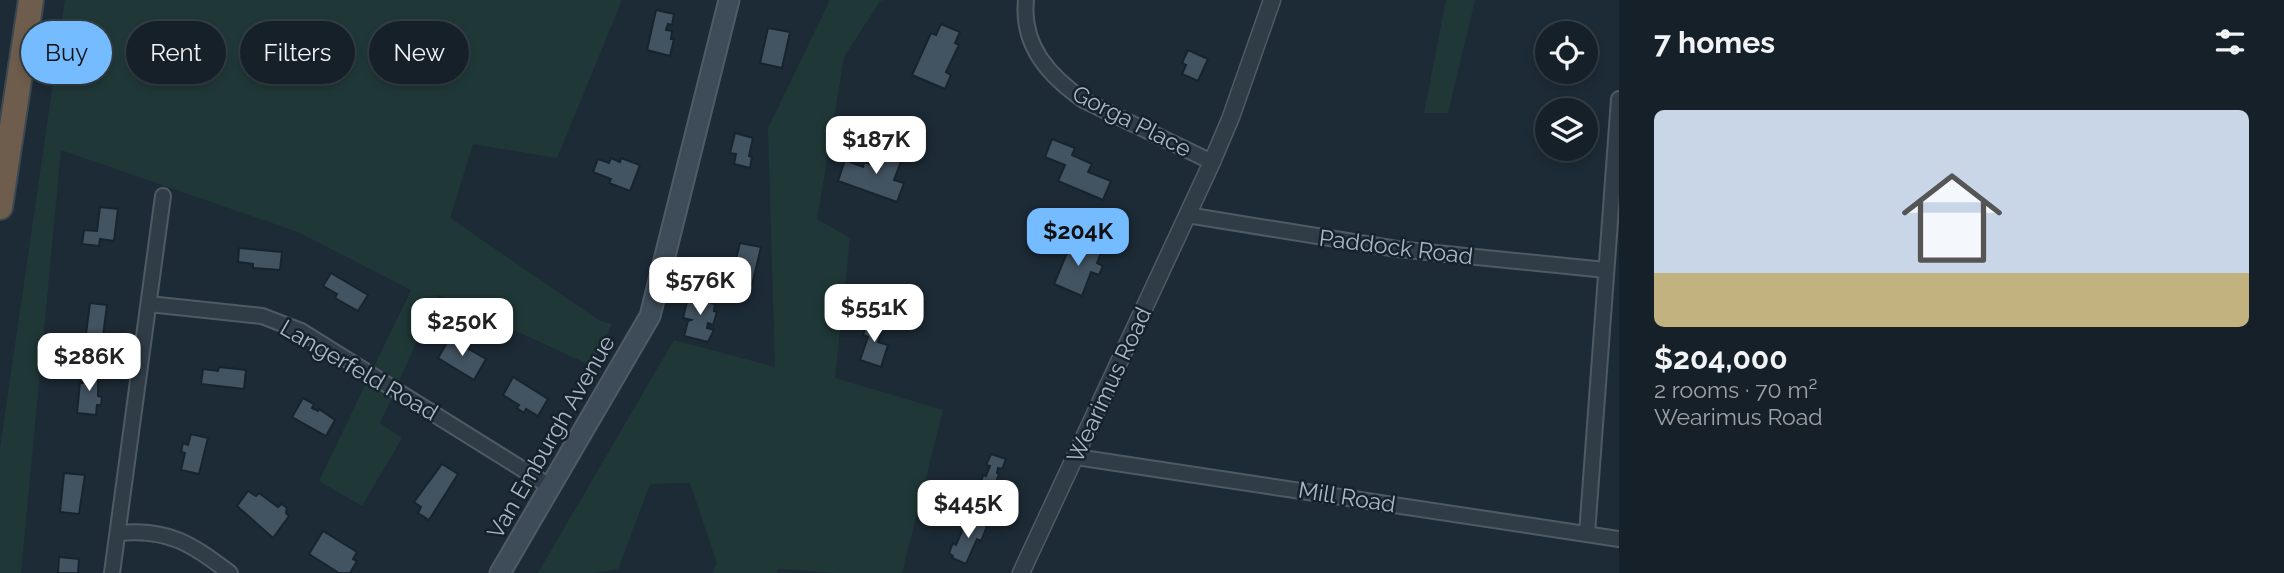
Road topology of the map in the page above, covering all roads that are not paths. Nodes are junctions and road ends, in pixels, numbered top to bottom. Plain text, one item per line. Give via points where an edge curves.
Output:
1 (31, 0) edge
2 (729, 0) edge
3 (1026, 0) edge
4 (1272, 0) edge
5 (1619, 99) edge
6 (1212, 162) junction
7 (163, 196) dead end
8 (0, 207) edge
9 (1187, 215) junction
10 (1606, 270) junction
11 (149, 304) junction
12 (1076, 457) junction
13 (551, 487) junction
14 (118, 533) junction
15 (1587, 534) junction
16 (1619, 539) edge
17 (112, 573) edge
18 (230, 573) edge
19 (500, 573) edge
20 (1021, 573) edge

1 - 8 highway
2 - 13 main road, Van Emburgh Avenue via 650,316
3 - 6 street, Gorga Place via 1032,45 1039,60 1066,88
4 - 6 street, Wearimus Road
5 - 10 street
6 - 9 street, Wearimus Road
7 - 11 street
9 - 10 street, Paddock Road via 1397,249
9 - 12 street, Wearimus Road
10 - 15 street
11 - 13 street, Langerfeld Road via 262,316 301,331
11 - 14 street
12 - 15 street, Mill Road
12 - 20 street, Wearimus Road
13 - 19 main road, Van Emburgh Avenue
14 - 17 street
14 - 18 street via 171,537 192,545
15 - 16 street, Mill Road

